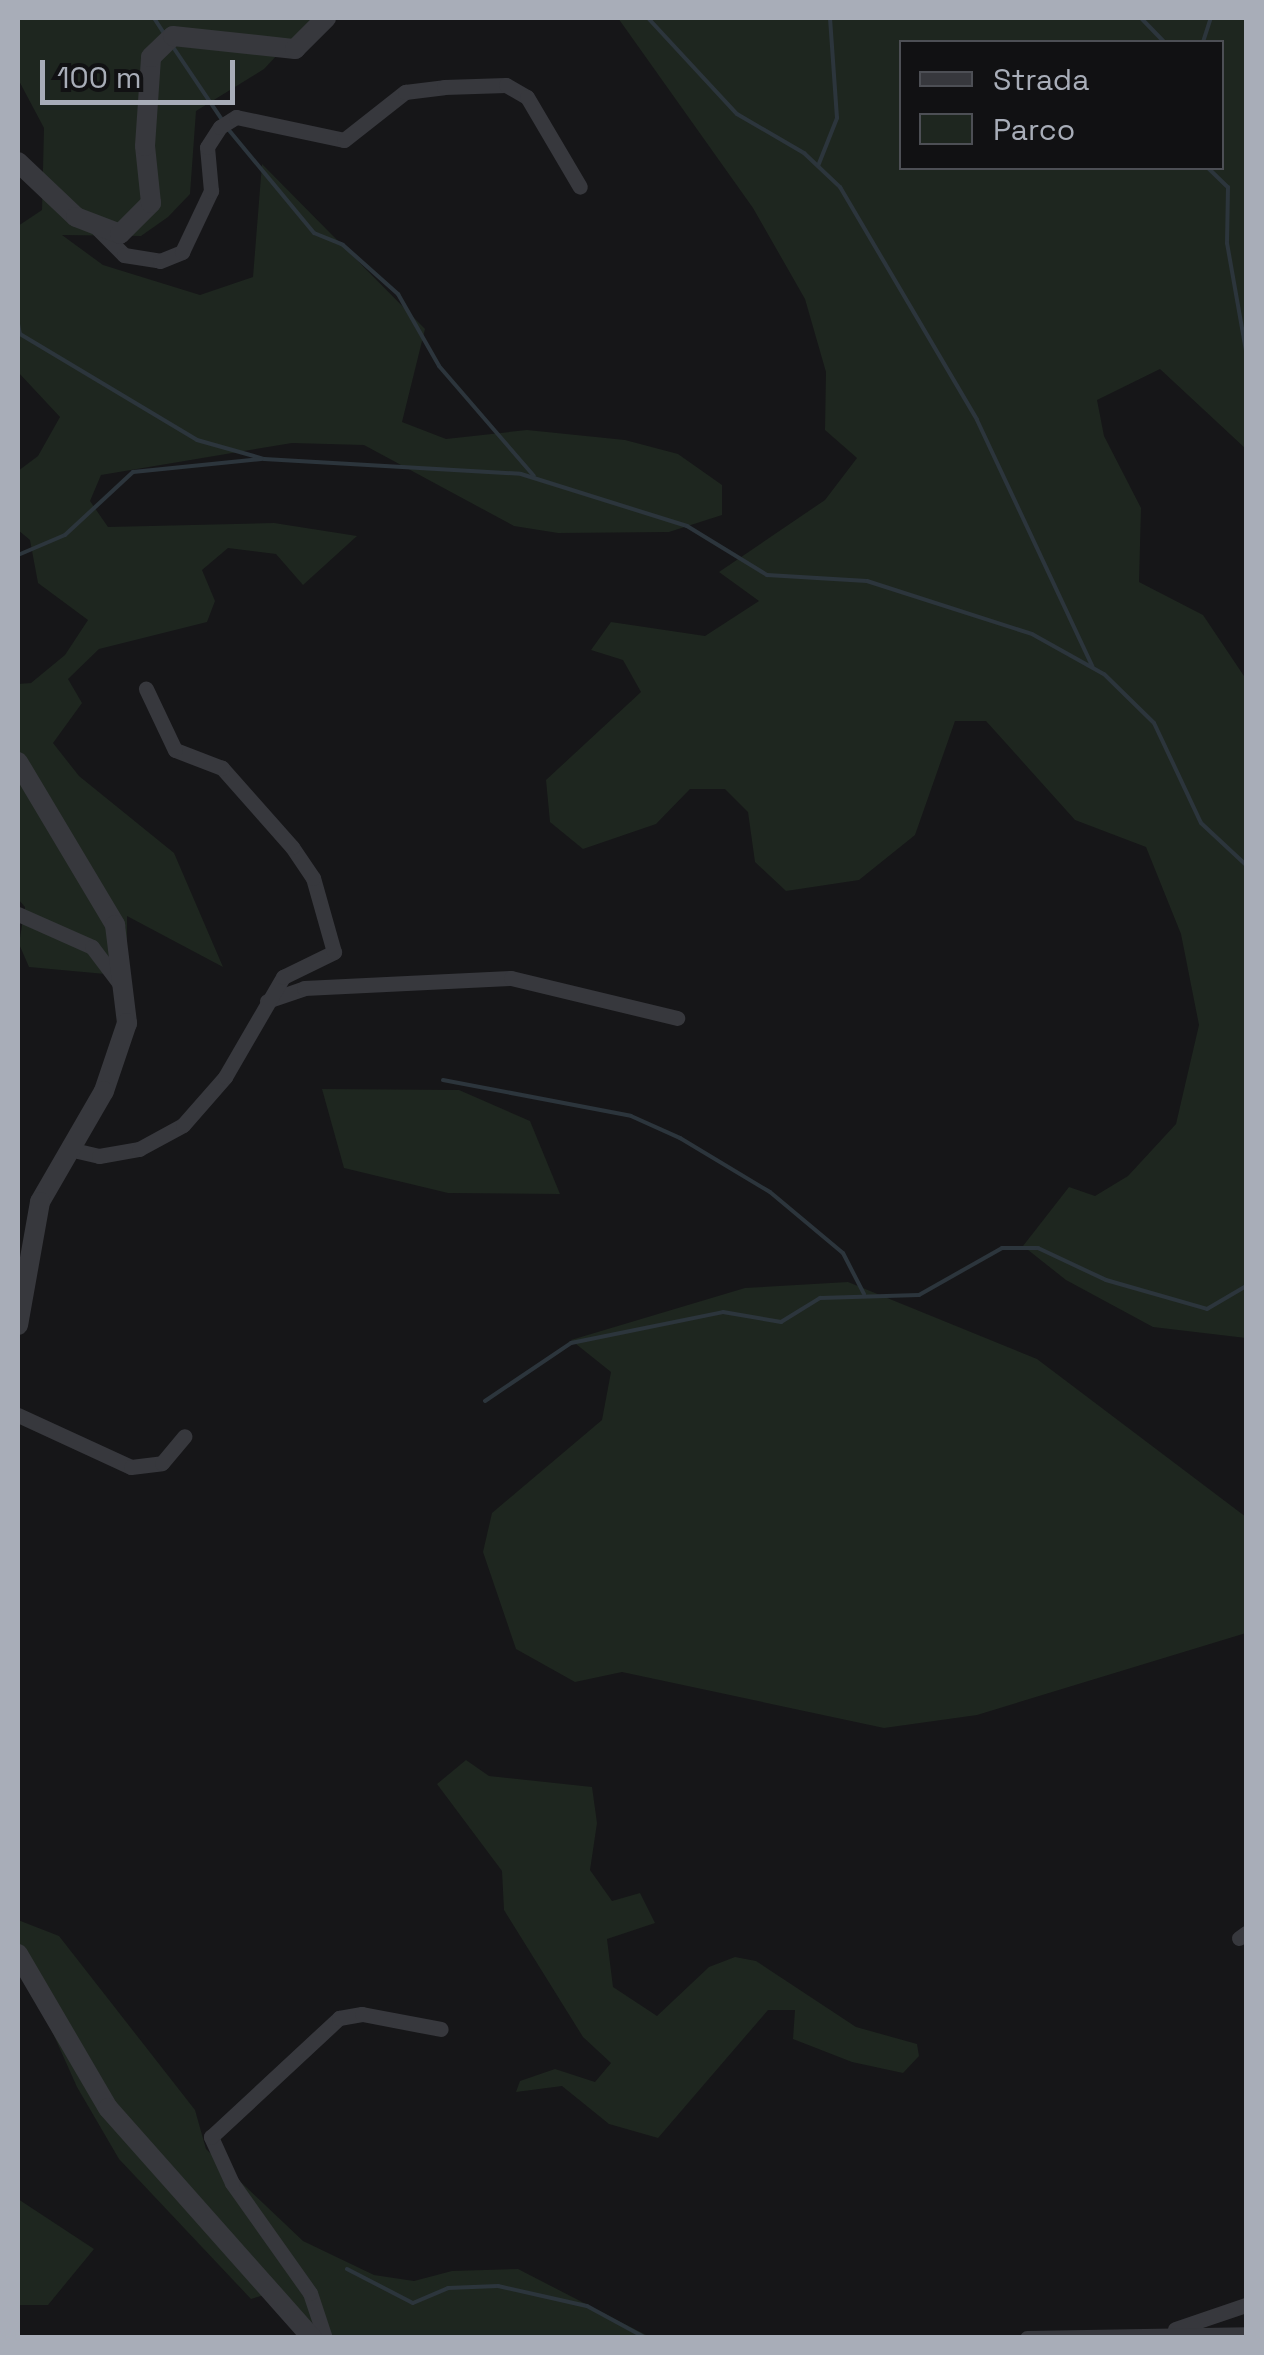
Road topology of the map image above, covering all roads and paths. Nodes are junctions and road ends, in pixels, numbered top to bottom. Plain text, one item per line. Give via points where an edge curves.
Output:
1 (326, 18) edge
2 (18, 162) edge
3 (580, 187) dead end
4 (97, 228) junction
5 (146, 690) dead end
6 (18, 762) edge
7 (18, 914) edge
8 (126, 992) junction
9 (266, 1001) junction
10 (676, 1018) dead end
11 (69, 1149) junction
12 (18, 1325) edge
13 (18, 1414) edge
14 (185, 1436) dead end
15 (18, 1954) edge
16 (441, 2030) dead end
17 (1246, 2305) edge
18 (1161, 2334) junction
19 (1246, 2334) edge
20 (312, 2338) edge
21 (325, 2338) edge
22 (1027, 2338) edge

1 - 4 street via 295,49 173,36 151,57 145,146 152,203 120,234
2 - 4 street
3 - 4 street via 527,97 506,86 444,87 406,92 344,140 236,117 207,147 212,192 182,252 160,261 124,255
5 - 9 street via 175,750 222,768 313,878 334,952 283,977
6 - 8 street via 58,837 100,890 115,925
7 - 8 street via 92,946
8 - 11 street via 121,1055
9 - 10 street via 304,988 511,978
9 - 11 street via 225,1077 183,1125 139,1149 99,1156
11 - 12 street via 40,1202
13 - 14 street via 131,1468 162,1463
15 - 20 street via 108,2108
16 - 21 street via 362,2014 339,2018 211,2136 232,2183 310,2292
17 - 18 street
18 - 19 street
18 - 22 street

